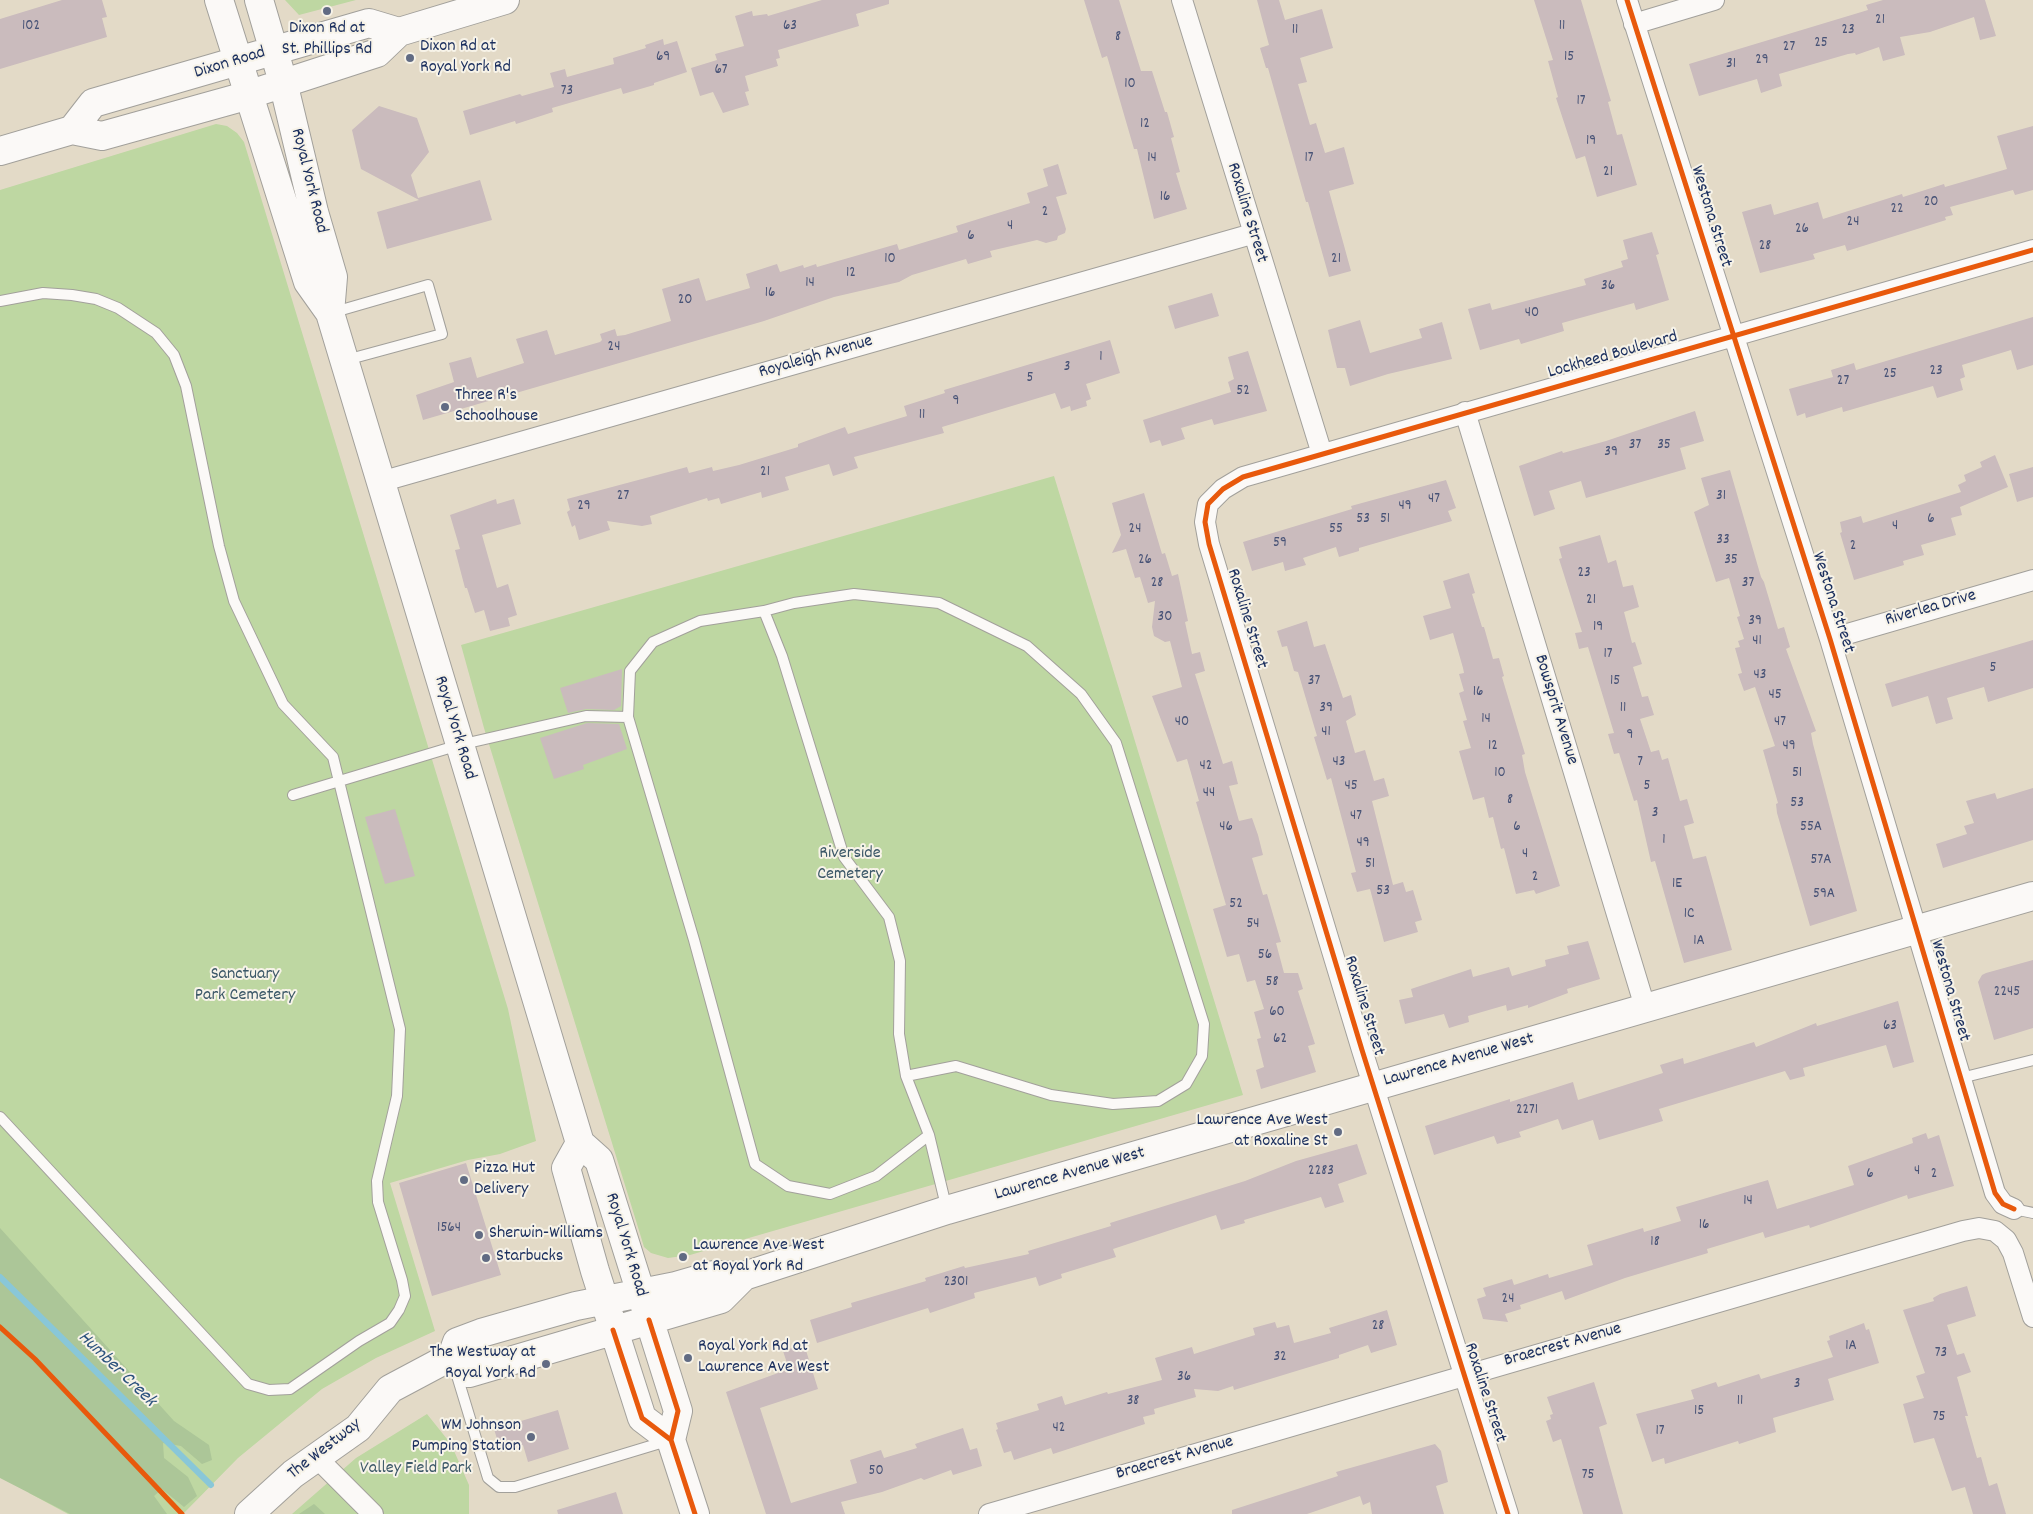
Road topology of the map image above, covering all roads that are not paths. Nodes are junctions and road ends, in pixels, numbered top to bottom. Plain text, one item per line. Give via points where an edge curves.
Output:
1 (219, 0) edge
2 (259, 0) edge
3 (505, 0) edge
4 (1182, 0) edge
5 (1627, 0) edge
6 (1714, 0) edge
7 (1634, 24) junction
8 (399, 32) junction
9 (274, 50) junction
10 (238, 62) junction
11 (283, 82) junction
12 (249, 94) junction
13 (72, 130) junction
14 (0, 151) edge
15 (1252, 234) junction
16 (2033, 250) edge
17 (0, 301) edge
18 (330, 313) junction
19 (1732, 336) junction
20 (344, 361) junction
21 (1465, 412) junction
22 (1322, 454) junction
23 (380, 482) junction
24 (1208, 504) joint
25 (2033, 580) edge
26 (764, 611) junction
27 (1830, 639) junction
28 (628, 717) junction
29 (459, 745) junction
30 (339, 781) junction
31 (293, 795) dead end
32 (2033, 896) edge
33 (1917, 930) junction
34 (1644, 1007) junction
35 (2033, 1060) edge
36 (906, 1076) junction
37 (1960, 1078) junction
38 (1373, 1086) junction
39 (0, 1117) edge
40 (929, 1136) junction
41 (580, 1143) junction
42 (947, 1210) junction
43 (2024, 1211) edge
44 (744, 1276) junction
45 (640, 1293) junction
46 (604, 1300) junction
47 (2033, 1317) edge
48 (649, 1320) junction
49 (613, 1330) junction
50 (452, 1356) junction
51 (1463, 1374) junction
52 (671, 1440) junction
53 (316, 1457) junction
54 (249, 1514) edge
55 (373, 1514) edge
56 (695, 1514) edge
57 (989, 1514) edge
58 (1508, 1514) edge

1 - 10 main road, Royal York Road
2 - 9 main road, Royal York Road
3 - 8 main road, Dixon Road
4 - 15 street, Roxaline Street
5 - 7 street, Westona Street
6 - 7 street
7 - 19 street, Westona Street
8 - 9 main road, Dixon Road via 369,23
8 - 11 main road, Dixon Road via 377,53
9 - 10 main road, Dixon Road
9 - 11 main road, Royal York Road
10 - 12 main road, Royal York Road
10 - 13 main road, Dixon Road via 94,103
11 - 12 main road, Dixon Road
11 - 18 main road, Royal York Road via 333,277
12 - 13 main road, Dixon Road via 102,136
12 - 18 main road, Royal York Road via 308,282
13 - 14 main road, Dixon Road
15 - 22 street, Roxaline Street
15 - 23 street, Royaleigh Avenue
16 - 19 street, Lockheed Boulevard
17 - 30 lane via 43,293 96,299 118,308 156,333 174,355 186,386 219,546 234,601 283,704 333,757
18 - 20 main road, Royal York Road
18 - 20 lane via 428,285 442,334
19 - 21 street, Lockheed Boulevard
19 - 27 street, Westona Street
20 - 23 main road, Royal York Road
21 - 22 street, Lockheed Boulevard
21 - 34 street, Bowsprit Avenue
22 - 24 street, Lockheed Boulevard via 1243,477 1222,489
23 - 29 main road, Royal York Road
24 - 38 street, Roxaline Street via 1205,522 1209,544
25 - 27 street, Riverlea Drive
26 - 28 lane via 700,621 654,642 630,671
26 - 36 lane via 782,656 844,857 889,917 900,961 899,1034
26 - 36 lane via 854,594 939,603 1026,646 1081,694 1116,743 1204,1024 1202,1056 1186,1084 1158,1101 1114,1104 1050,1095 956,1066
27 - 33 street, Westona Street
28 - 29 lane via 586,716
28 - 40 lane via 694,940 755,1164 788,1186 830,1194 876,1176
29 - 30 lane
29 - 41 main road, Royal York Road
30 - 31 lane
30 - 39 lane via 400,1029 397,1096 377,1181 378,1202 405,1296 390,1323 358,1341 290,1389 269,1390 248,1384
32 - 33 main road, Lawrence Avenue West
33 - 34 main road, Lawrence Avenue West
33 - 37 street, Westona Street
34 - 38 main road, Lawrence Avenue West
35 - 37 lane
36 - 40 lane
37 - 43 street, Westona Street via 1995,1192 2003,1204
38 - 42 main road, Lawrence Avenue West
38 - 51 street, Roxaline Street
40 - 42 lane
41 - 45 main road, Royal York Road via 599,1160
41 - 46 main road, Royal York Road via 566,1168
42 - 44 main road, Lawrence Avenue West
44 - 45 main road, Lawrence Avenue West via 714,1275
44 - 48 main road, Lawrence Avenue West via 721,1298
45 - 46 main road, The Westway
45 - 48 main road, Royal York Road
46 - 49 main road, Royal York Road
46 - 50 main road, The Westway via 481,1333 457,1342
47 - 51 street, Braecrest Avenue via 2006,1240 1995,1231 1979,1228
48 - 49 main road
48 - 52 main road, Royal York Road via 678,1411
49 - 50 main road via 469,1373
49 - 52 main road, Royal York Road via 642,1418
50 - 52 lane via 488,1478 499,1487 515,1487
50 - 53 main road, The Westway via 390,1389 358,1428
51 - 57 street, Braecrest Avenue
51 - 58 street, Roxaline Street
52 - 56 main road
53 - 54 main road, The Westway
53 - 55 street

